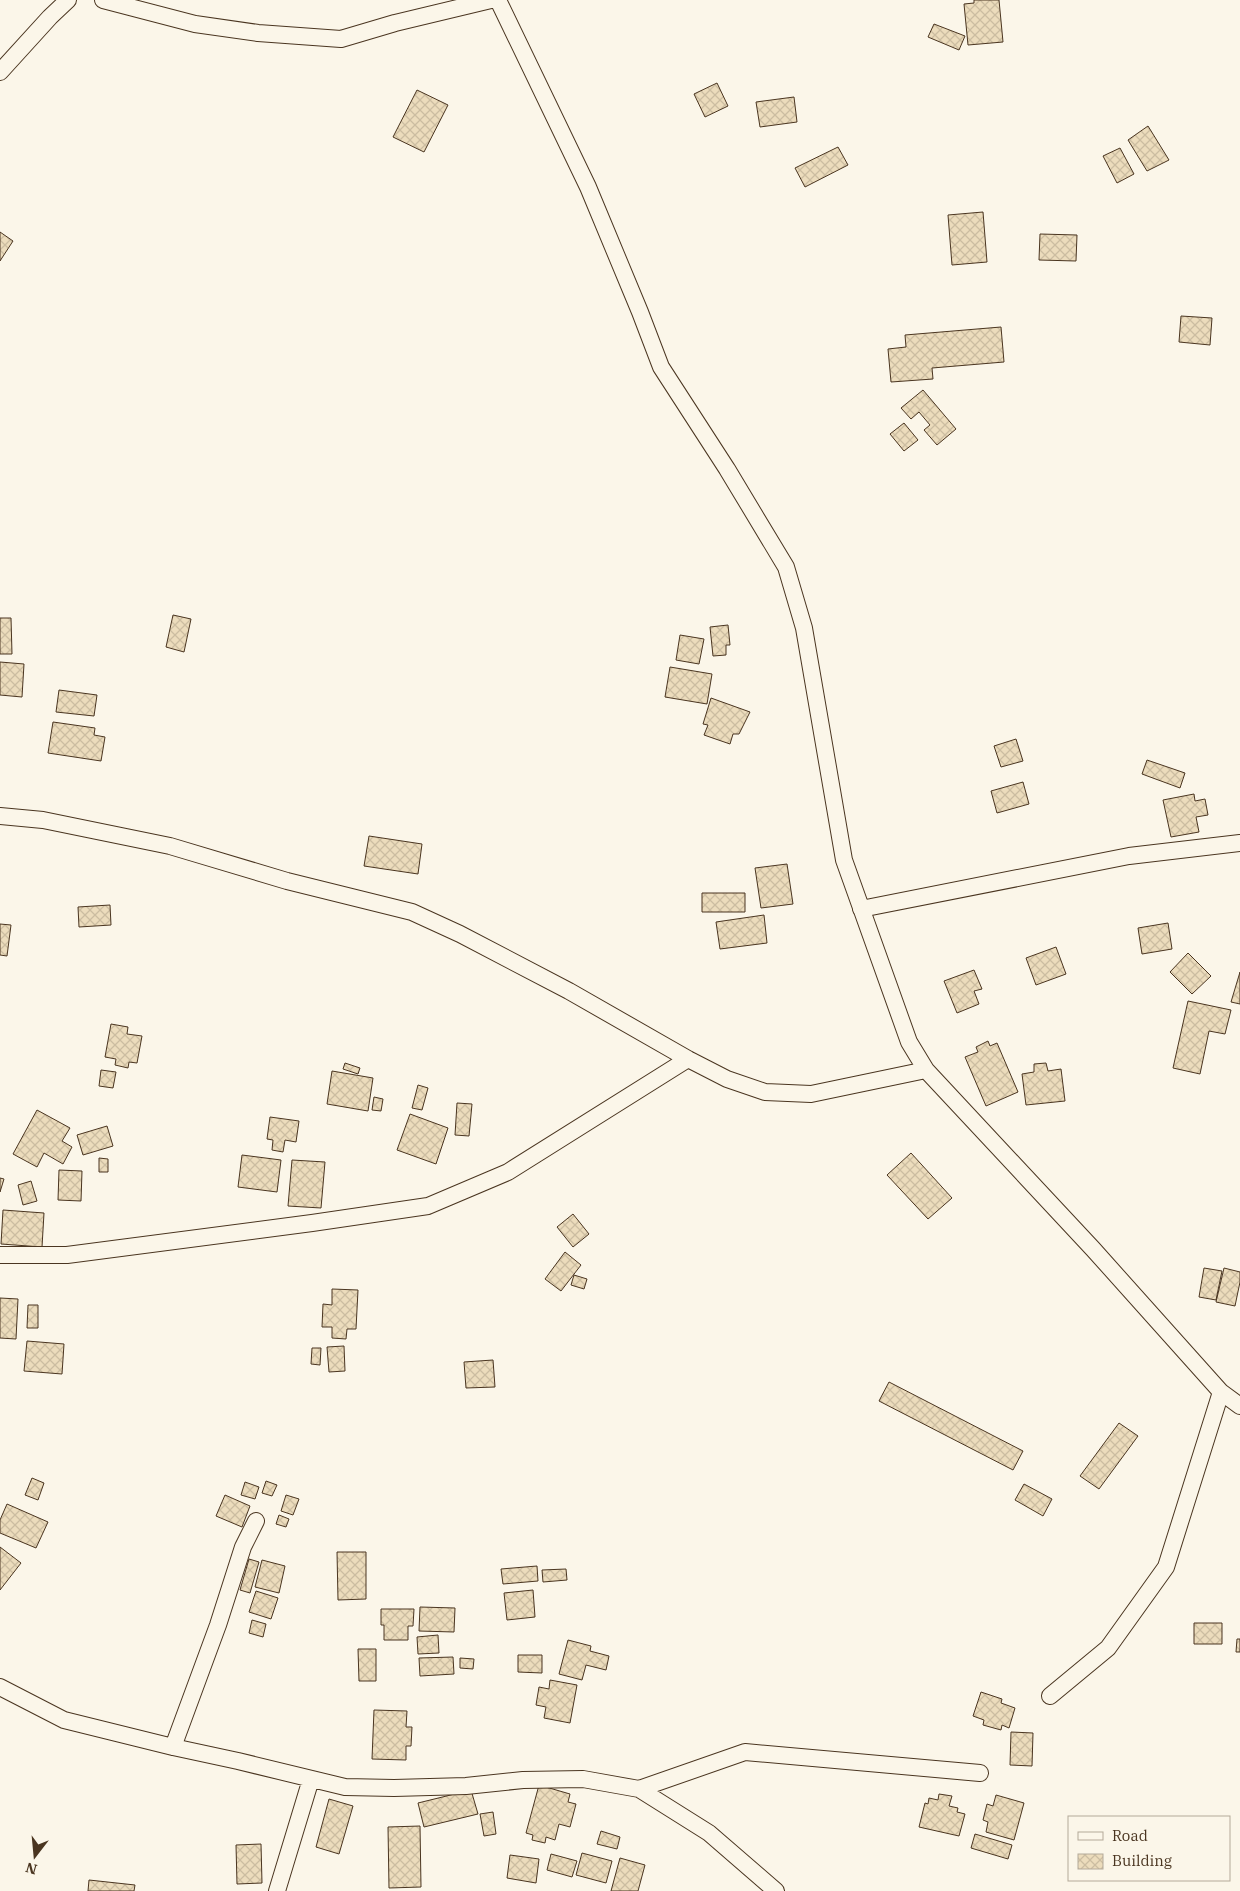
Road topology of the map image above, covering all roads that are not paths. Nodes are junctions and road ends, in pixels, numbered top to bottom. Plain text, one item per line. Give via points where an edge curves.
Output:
1 (68, 0) edge
2 (103, 0) edge
3 (491, 0) edge
4 (498, 0) edge
5 (0, 72) edge
6 (0, 816) edge
7 (1240, 843) edge
8 (861, 909) junction
9 (688, 1059) junction
10 (926, 1070) junction
11 (0, 1255) edge
12 (1222, 1392) junction
13 (1240, 1406) edge
14 (256, 1521) dead end
15 (0, 1687) edge
16 (1050, 1696) dead end
17 (173, 1747) junction
18 (980, 1773) dead end
19 (311, 1779) junction
20 (639, 1789) junction
21 (276, 1891) edge
22 (776, 1891) edge

1 - 5 street
2 - 3 street via 195,24 258,33 341,39
4 - 8 street via 588,187 661,367 786,567 804,628 844,860
6 - 9 street via 43,820 170,846 287,881 412,912 569,992
7 - 8 street via 1129,856
8 - 10 street via 909,1042
9 - 10 street via 727,1079 765,1092 811,1094
9 - 11 street via 508,1172 428,1206 67,1255
10 - 12 street
12 - 13 street
12 - 16 street via 1166,1568 1108,1648
14 - 17 street via 243,1547
15 - 17 street via 64,1720
17 - 19 street
18 - 20 street via 745,1752
19 - 20 street via 345,1787 394,1788 583,1779
19 - 21 street
20 - 22 street via 709,1833

